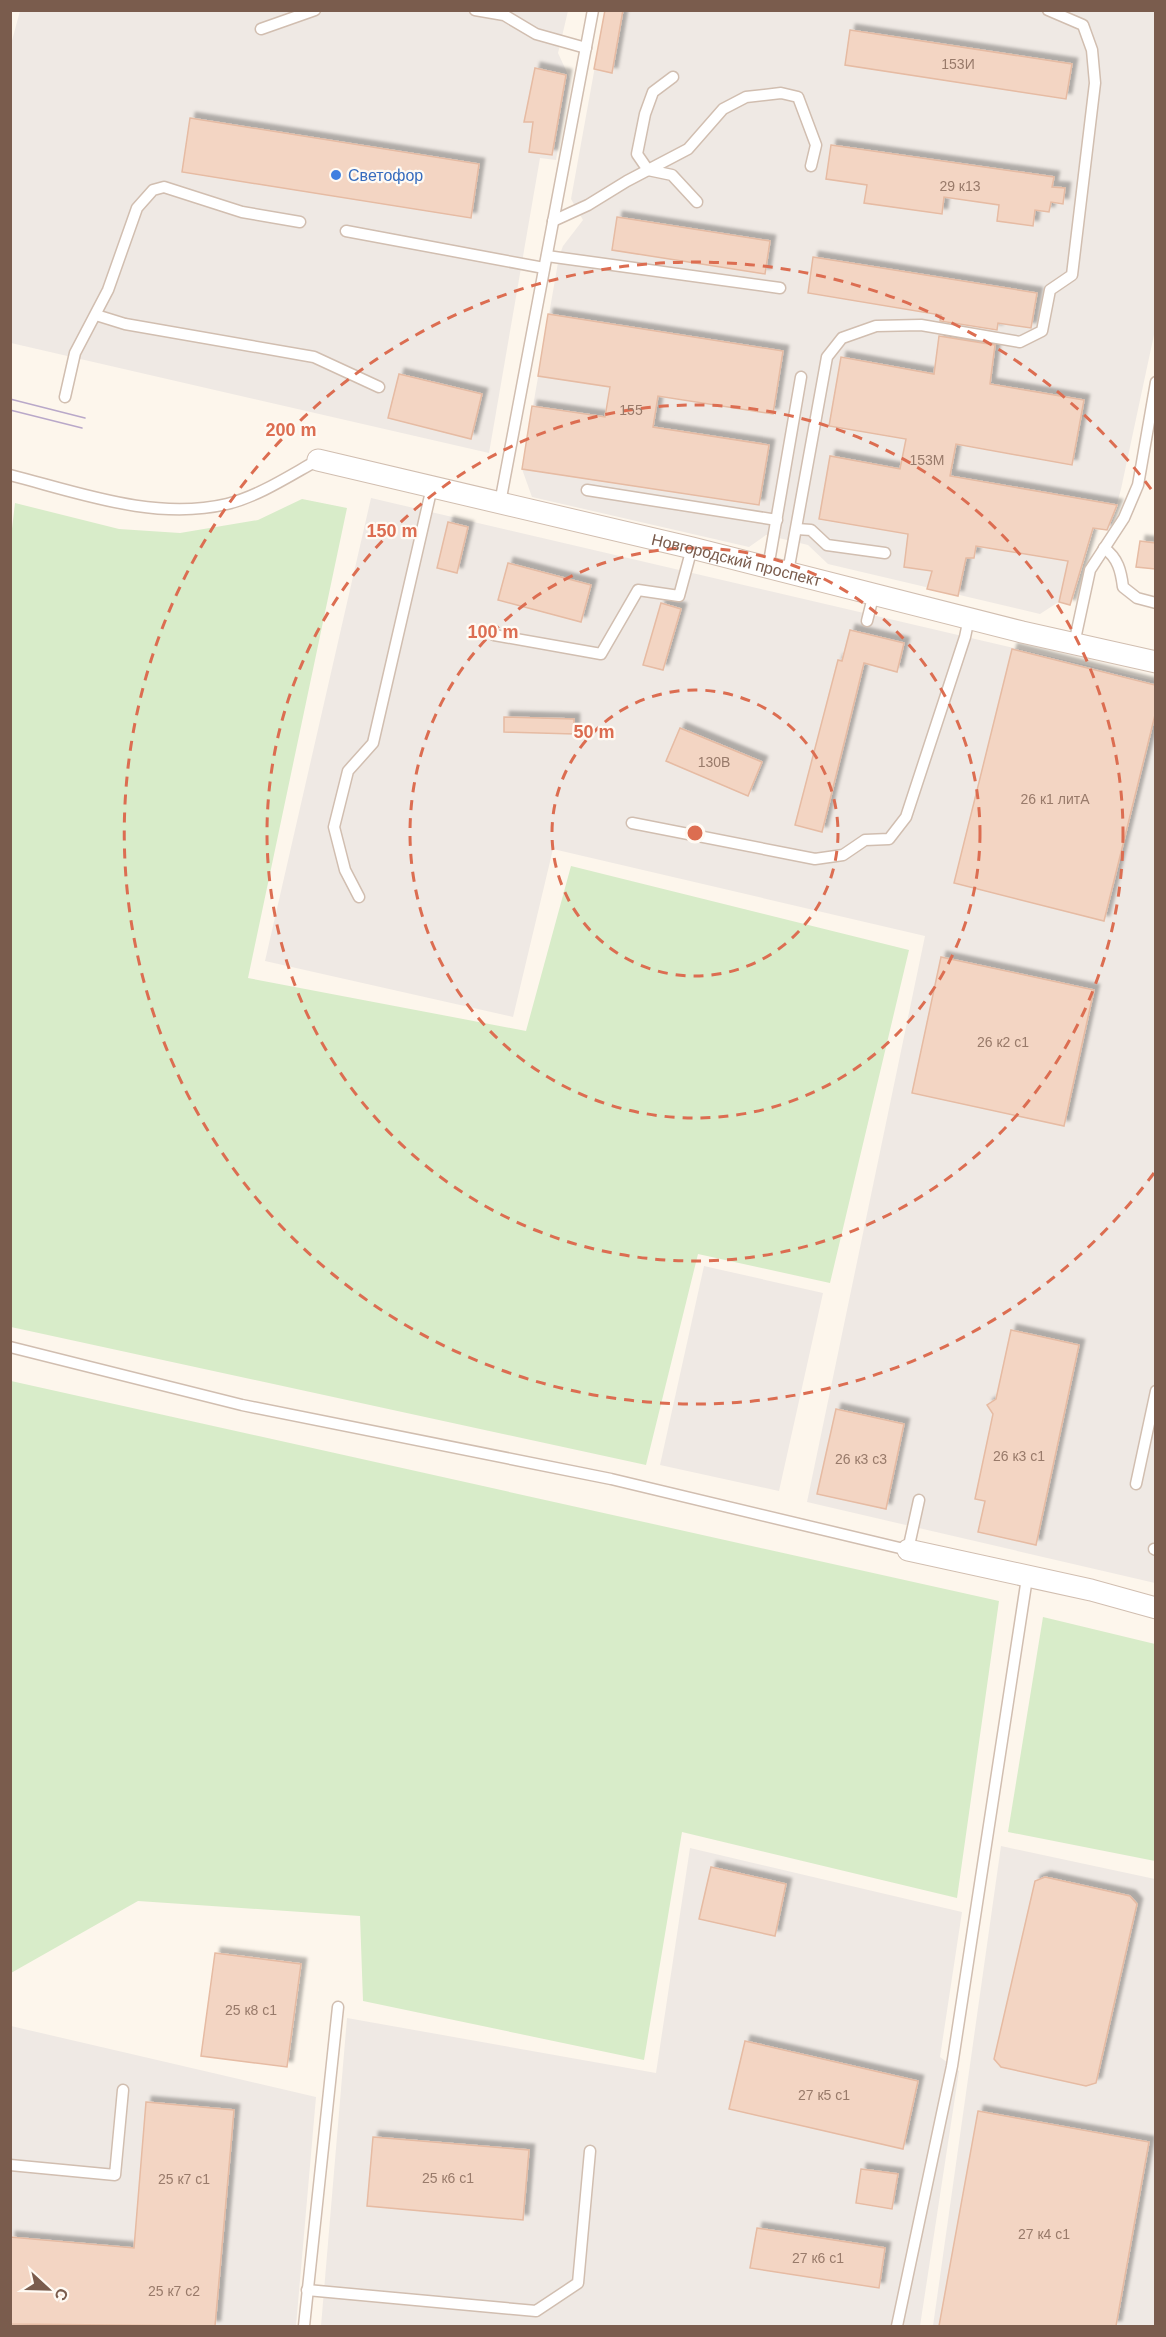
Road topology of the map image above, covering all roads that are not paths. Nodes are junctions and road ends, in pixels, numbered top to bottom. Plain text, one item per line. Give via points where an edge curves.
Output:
1 (315, 10) edge
2 (475, 10) edge
3 (593, 10) edge
4 (1048, 10) edge
5 (261, 28) dead end
6 (586, 48) junction
7 (673, 76) dead end
8 (811, 166) dead end
9 (648, 170) junction
10 (697, 202) dead end
11 (553, 221) junction
12 (300, 222) dead end
13 (346, 231) dead end
14 (547, 255) junction
15 (544, 268) junction
16 (780, 288) dead end
17 (96, 315) junction
18 (801, 378) dead end
19 (1155, 382) edge
20 (379, 387) dead end
21 (65, 397) dead end
22 (318, 460) joint
23 (10, 475) edge
24 (432, 487) junction
25 (587, 490) dead end
26 (500, 503) junction
27 (777, 520) junction
28 (797, 529) junction
29 (692, 548) junction
30 (1104, 548) junction
31 (885, 554) dead end
32 (778, 570) junction
33 (874, 593) junction
34 (1155, 603) edge
35 (969, 618) junction
36 (867, 621) dead end
37 (494, 635) dead end
38 (1074, 644) junction
39 (1155, 662) edge
40 (632, 823) dead end
41 (359, 897) dead end
42 (10, 1347) edge
43 (1155, 1391) edge
44 (1136, 1484) dead end
45 (919, 1500) dead end
46 (908, 1550) junction
47 (1027, 1578) junction
48 (1155, 1608) edge
49 (338, 2007) dead end
50 (123, 2090) dead end
51 (590, 2151) dead end
52 (10, 2165) edge
53 (307, 2290) junction
54 (304, 2326) edge
55 (897, 2326) edge

1 - 5 lane
2 - 6 lane via 504,15 536,34
3 - 6 lane
4 - 28 lane via 1083,25 1092,50 1095,83 1072,275 1050,290 1042,331 1020,342 921,325 876,327 842,338 827,357
6 - 11 lane
7 - 9 lane via 653,92 645,114 637,154
8 - 9 lane via 816,145 810,122 798,97 781,93 746,97 723,109 688,149
9 - 10 lane via 672,175
9 - 11 lane
11 - 14 lane
12 - 17 lane via 242,212 164,187 153,190 137,208
13 - 15 lane
14 - 15 lane
14 - 16 lane
15 - 26 lane
17 - 20 lane via 125,324 314,357
17 - 21 lane via 75,353
18 - 27 lane
19 - 30 lane via 1138,485 1124,518
22 - 23 lane via 258,493 228,504 164,511
22 - 24 street, Новгородский проспект
24 - 26 street, Новгородский проспект
24 - 41 lane via 373,743 348,771 334,827 345,870
25 - 27 lane
26 - 29 street, Новгородский проспект
27 - 32 lane
28 - 31 lane via 810,530 827,545
28 - 32 lane
29 - 32 street, Новгородский проспект
29 - 37 lane via 679,596 638,590 601,654
30 - 34 lane via 1113,554 1121,569 1123,587 1137,598
30 - 38 lane via 1090,570
32 - 33 street, Новгородский проспект
33 - 35 street, Новгородский проспект
33 - 36 lane
35 - 38 street, Новгородский проспект
35 - 40 lane via 906,818 889,839 865,840 843,855 814,859
38 - 39 street, Новгородский проспект
42 - 46 lane via 242,1405 611,1479
43 - 44 lane
45 - 46 lane
46 - 47 street
47 - 48 street
47 - 55 lane via 952,2067
49 - 53 lane
50 - 52 lane via 114,2175
51 - 53 lane via 578,2283 536,2311
53 - 54 lane

